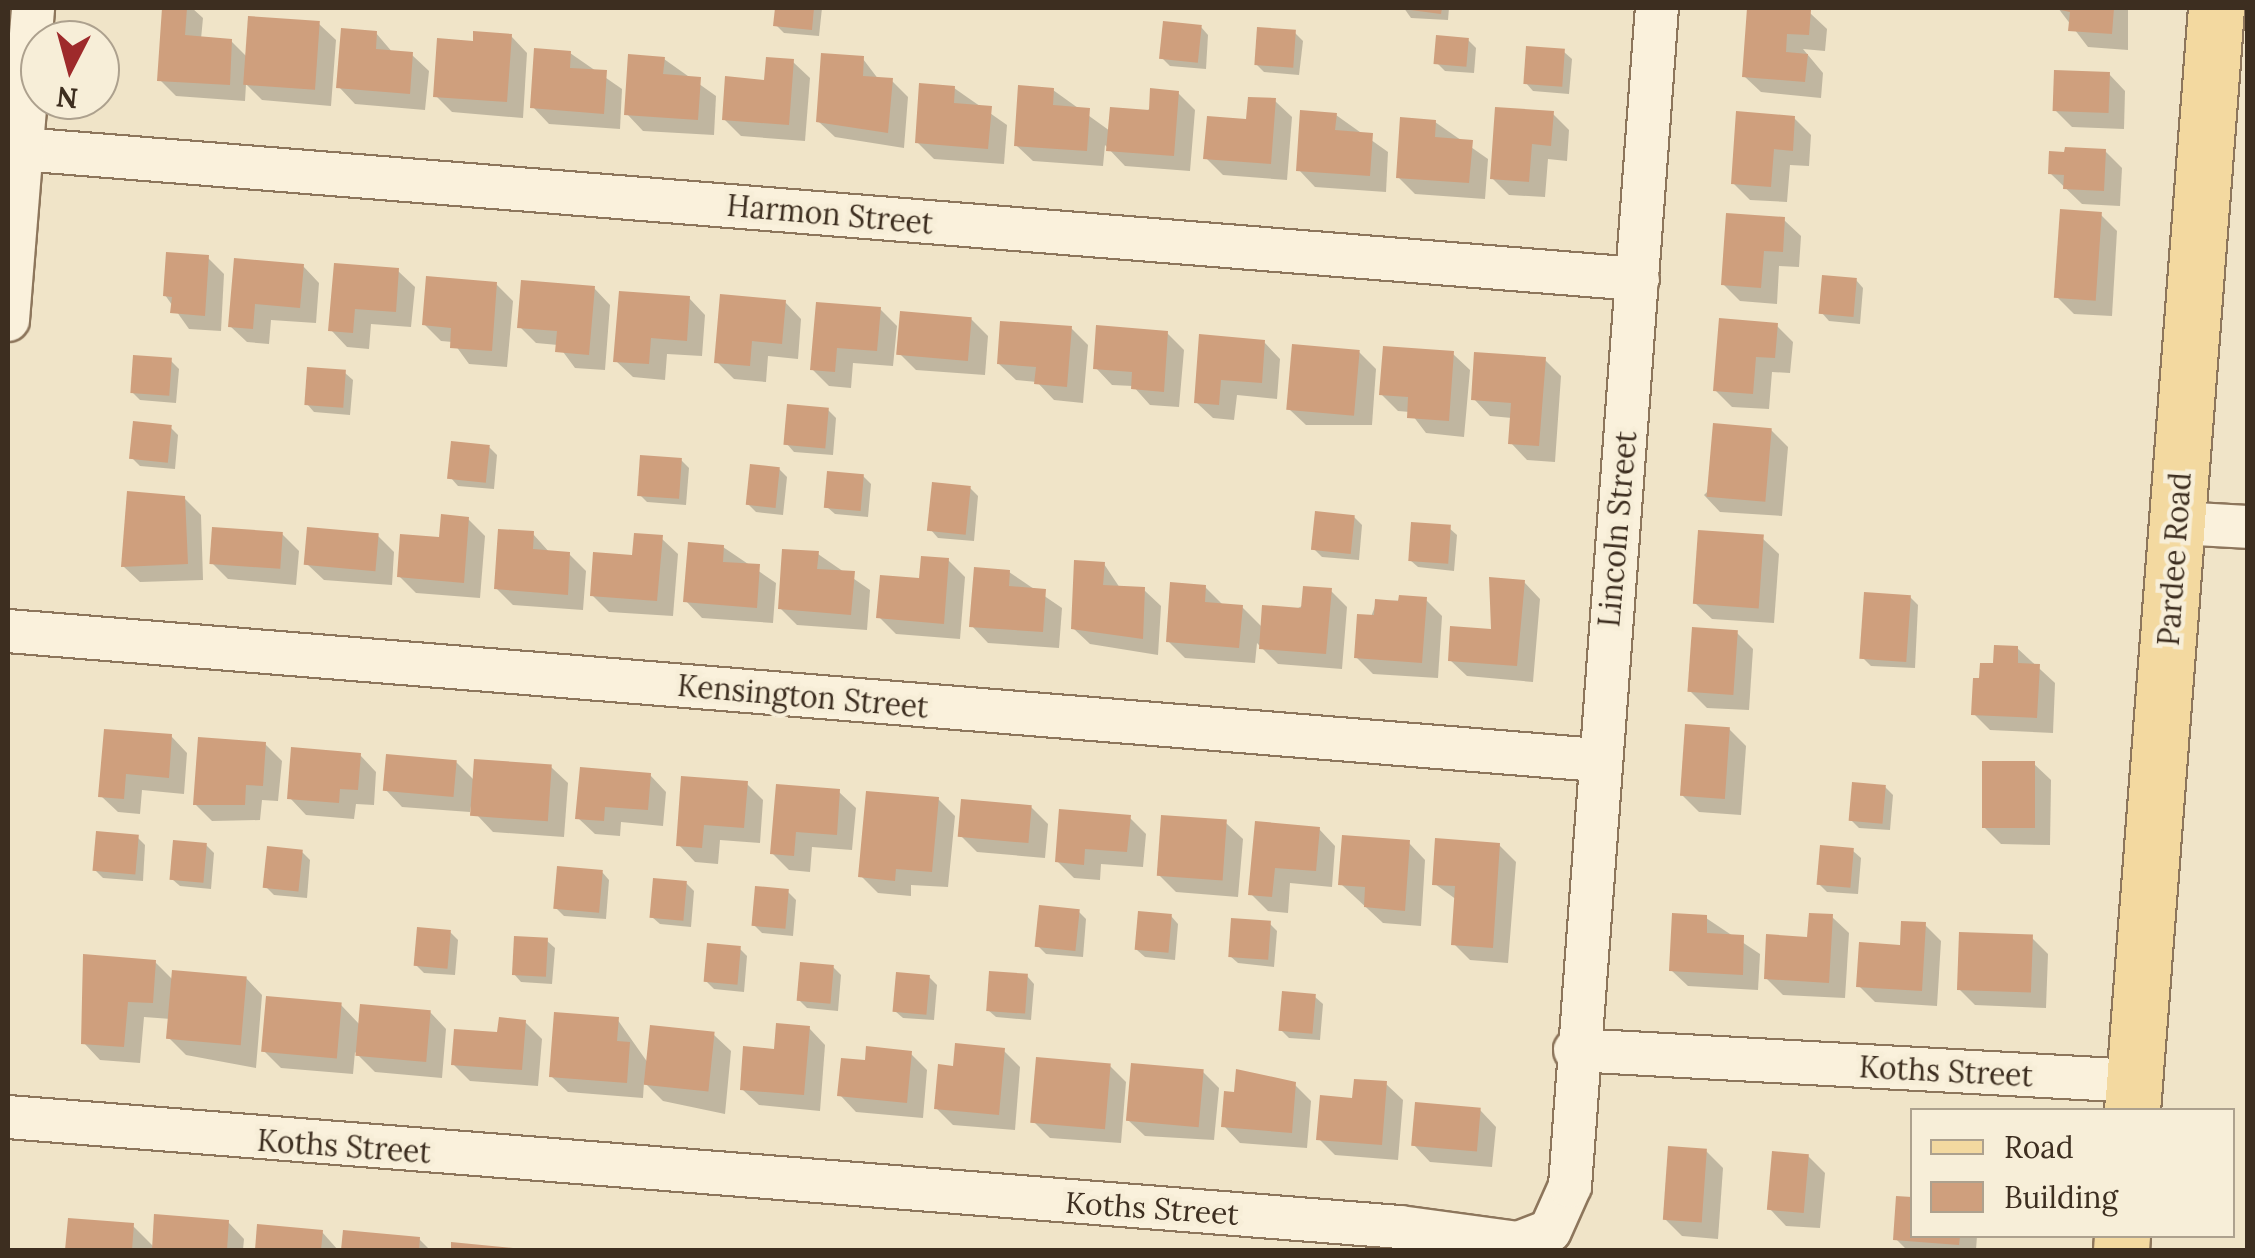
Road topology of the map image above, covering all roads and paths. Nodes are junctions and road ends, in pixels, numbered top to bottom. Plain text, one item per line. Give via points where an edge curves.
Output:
1 (33, 8) edge
2 (1657, 8) edge
3 (2216, 8) edge
4 (21, 149) junction
5 (1638, 280) junction
6 (8, 320) edge
7 (2177, 523) junction
8 (2248, 527) edge
9 (8, 631) edge
10 (1599, 760) junction
11 (1575, 1050) junction
12 (2133, 1096) edge
13 (8, 1117) edge

1 - 4 street
2 - 5 street, Lincoln Street
3 - 7 main road, Pardee Road
4 - 5 street, Harmon Street
4 - 6 street
5 - 10 street, Lincoln Street
7 - 8 street
7 - 12 main road, Pardee Road
9 - 10 street, Kensington Street
10 - 11 street, Lincoln Street
11 - 12 street, Koths Street
11 - 13 street, Koths Street via 1568,1202 1550,1231 1518,1243 1400,1227

